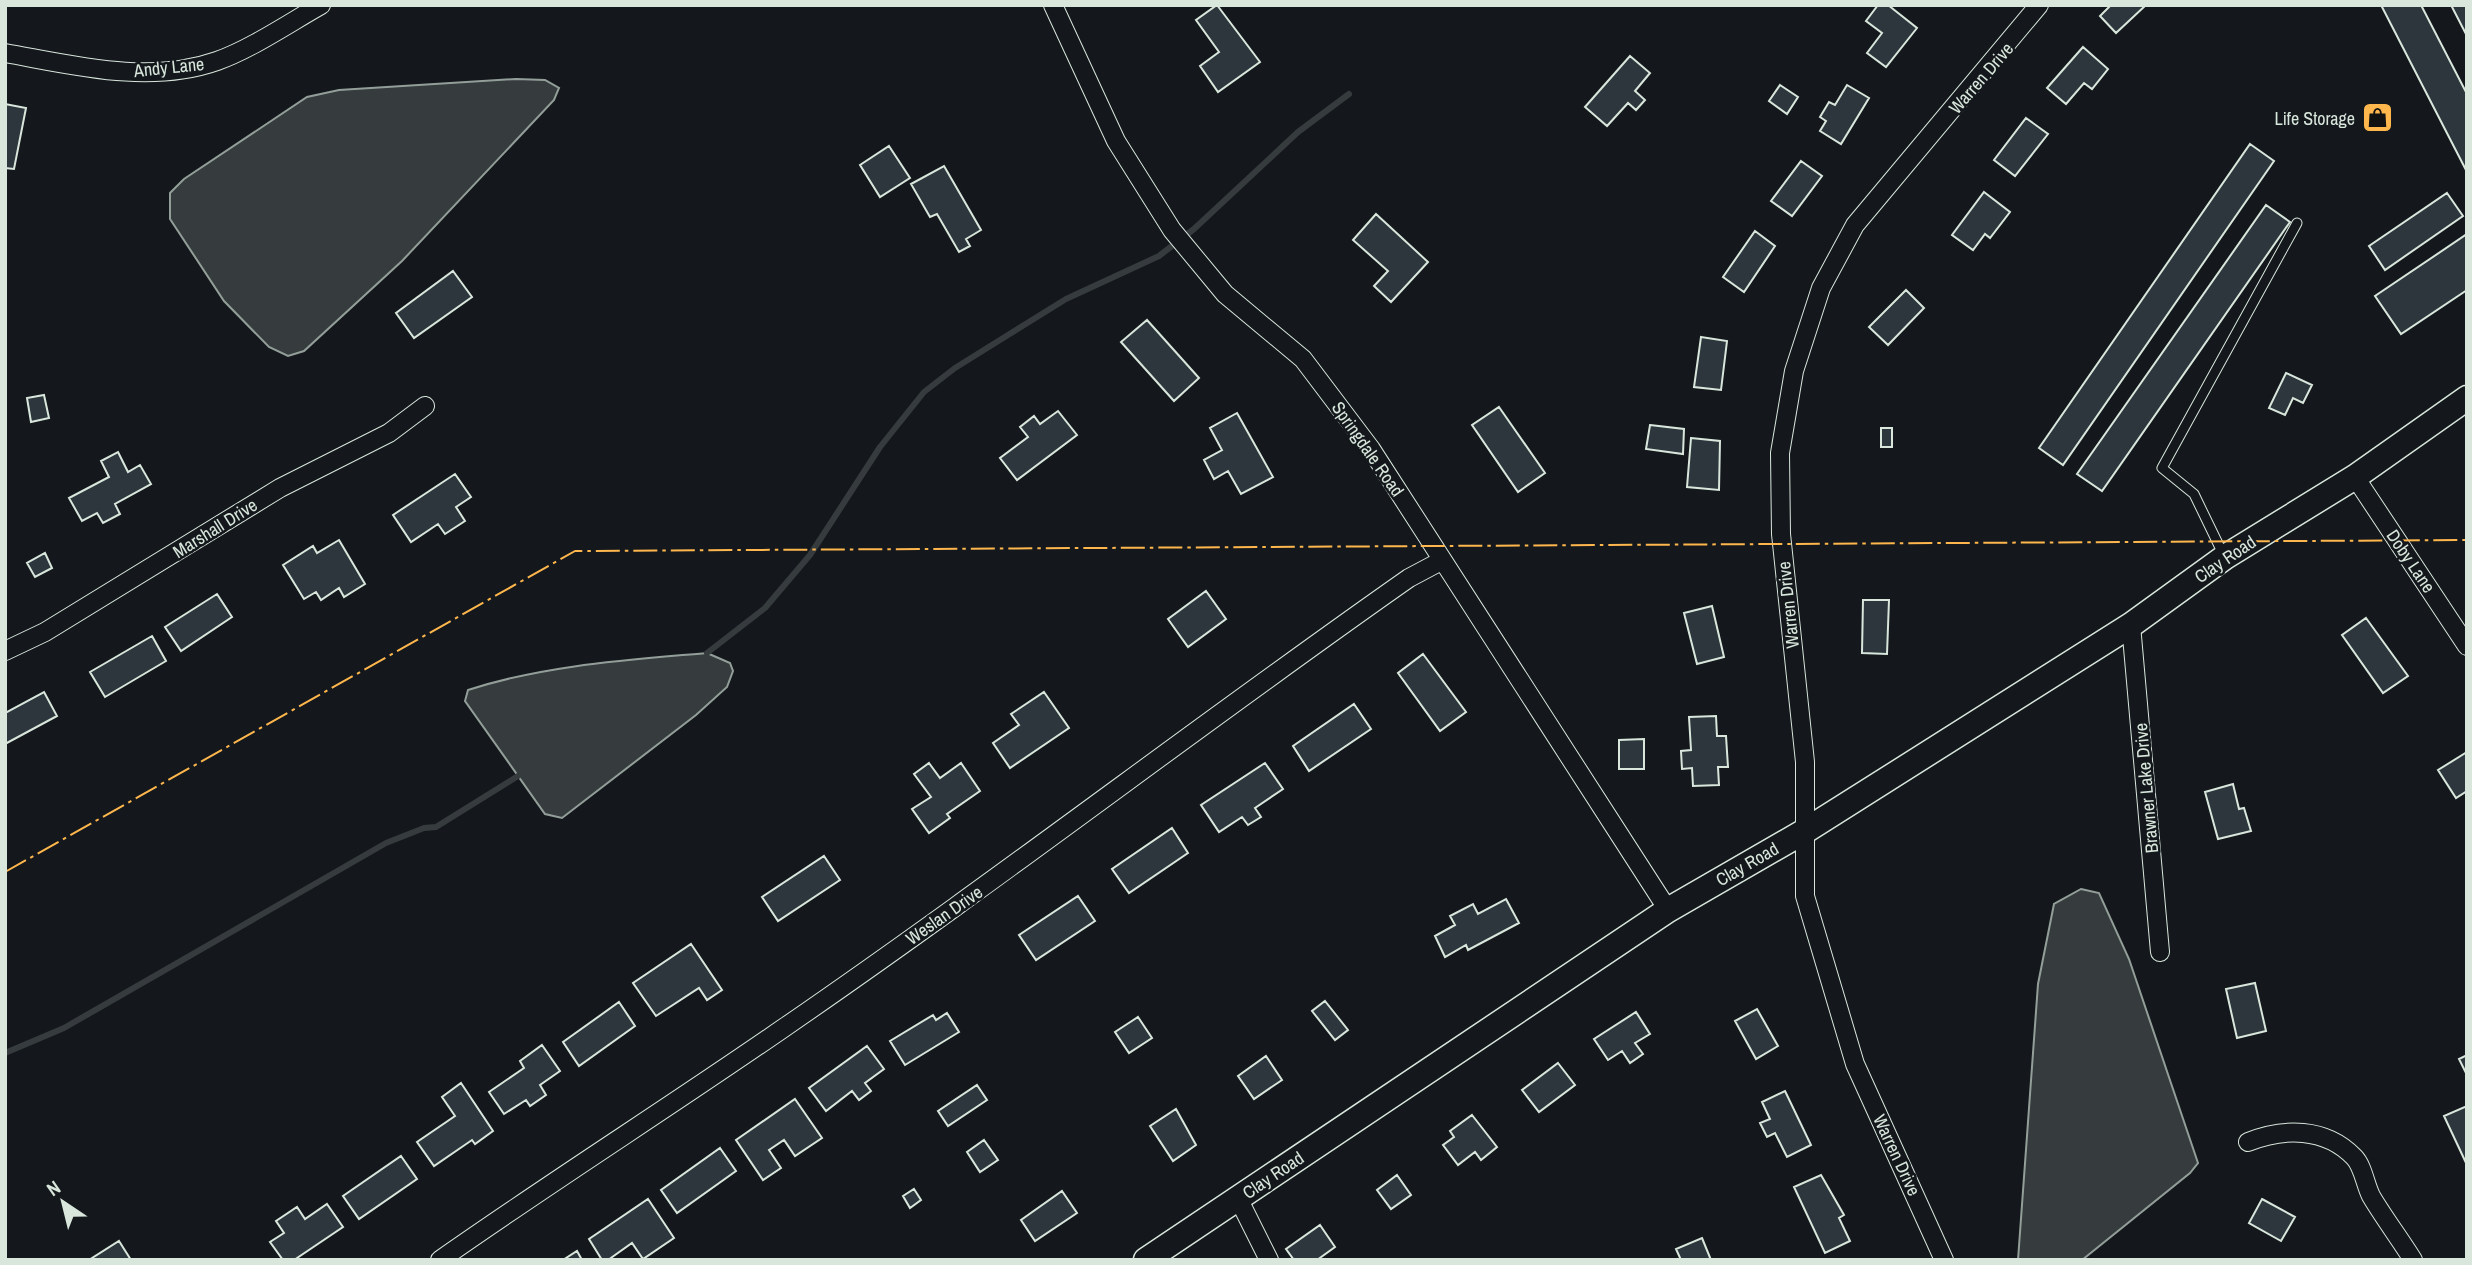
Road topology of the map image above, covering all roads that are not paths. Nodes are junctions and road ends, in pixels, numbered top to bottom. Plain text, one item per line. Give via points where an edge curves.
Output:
1 (321, 5) edge
2 (1053, 5) edge
3 (2039, 5) edge
4 (5, 53) edge
5 (2298, 223) dead end
6 (2467, 398) edge
7 (425, 406) dead end
8 (2355, 477) junction
9 (2225, 557) junction
10 (1441, 561) junction
11 (2132, 625) junction
12 (2467, 646) edge
13 (5, 651) edge
14 (1805, 831) junction
15 (1668, 910) junction
16 (2160, 952) dead end
17 (2248, 1142) dead end
18 (1238, 1198) junction
19 (440, 1260) edge
20 (1146, 1260) edge
21 (1269, 1260) edge
22 (1944, 1260) edge
23 (2413, 1260) edge

1 - 4 street, Andy Lane via 217,61 168,71 112,72
2 - 10 street, Springdale Road via 1116,141 1171,230 1225,293 1303,359 1371,449
3 - 14 street, Warren Drive via 1855,225 1821,288 1794,371 1780,453 1781,534 1805,762
5 - 9 lane via 2162,468 2194,494
6 - 8 street, Clay Road
7 - 13 street, Marshall Drive via 389,433 280,488 45,632
8 - 9 street, Clay Road
8 - 12 street, Doby Lane
9 - 11 street, Clay Road
10 - 15 street, Springdale Road
10 - 19 street, Weslan Drive via 1409,578 1224,708 1105,800 785,1027
11 - 14 street, Clay Road
11 - 16 street, Brawner Lake Drive
14 - 15 street, Clay Road
14 - 22 street, Warren Drive via 1805,896 1854,1064
15 - 18 street, Clay Road
17 - 23 street via 2298,1132 2323,1135 2355,1157 2371,1195
18 - 20 street, Clay Road
18 - 21 street

